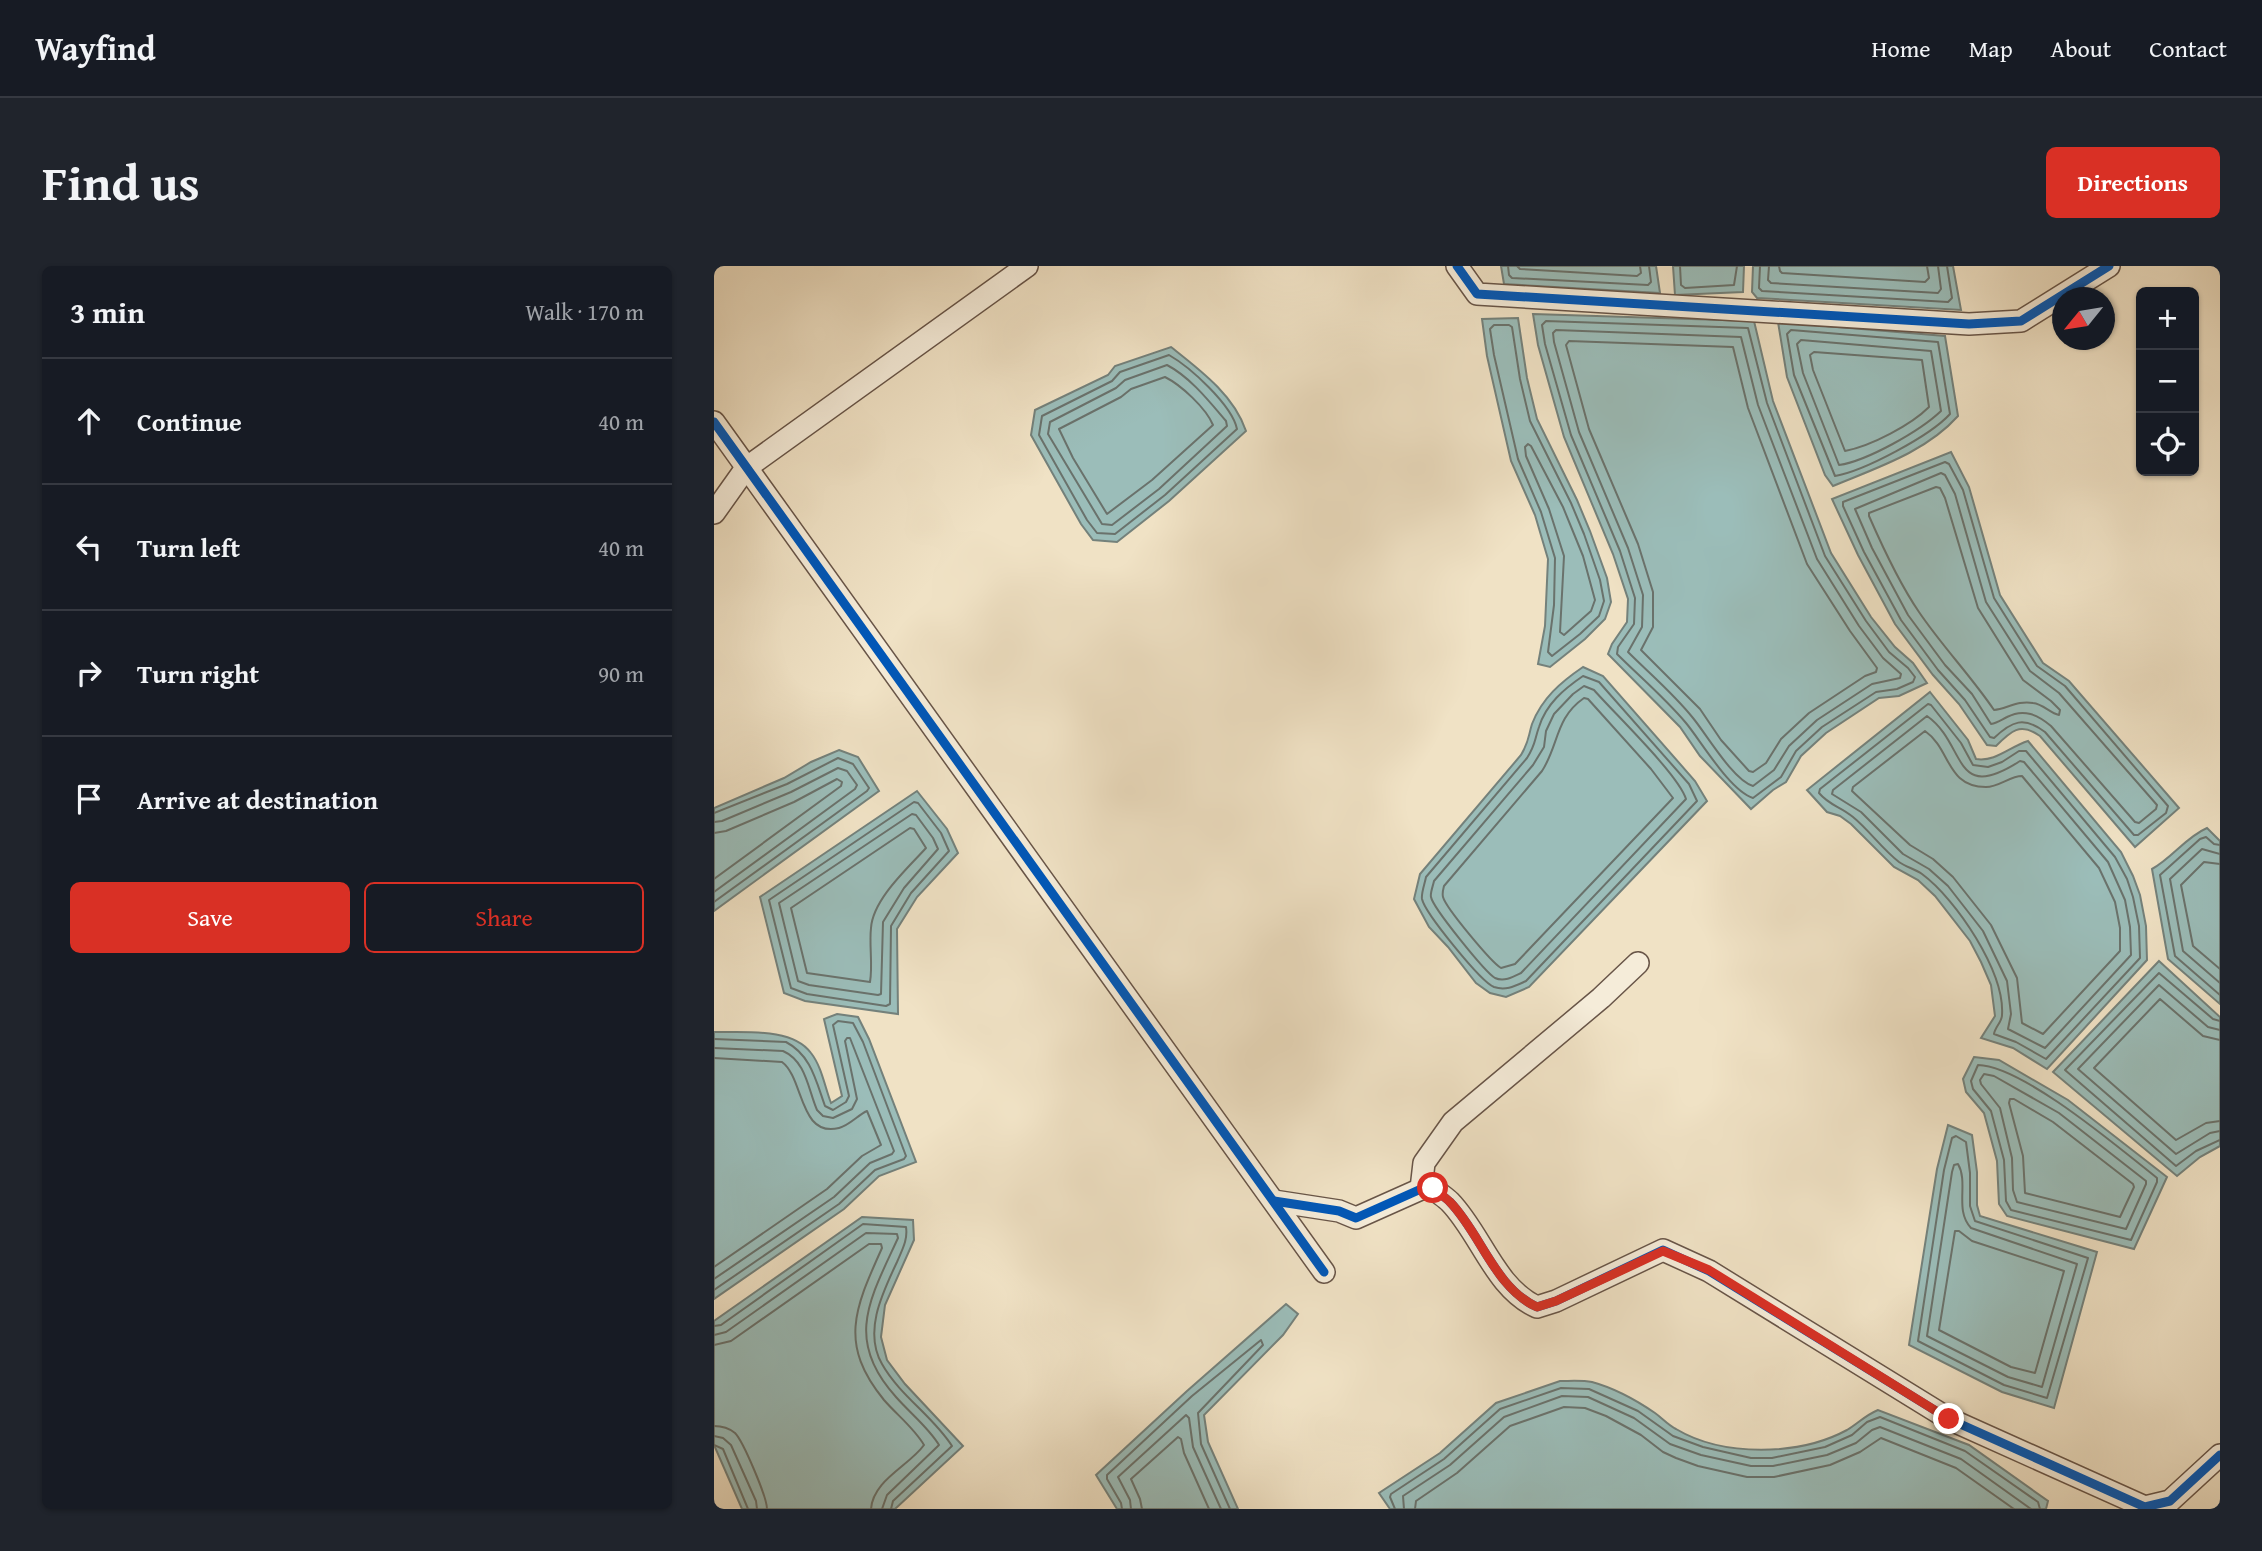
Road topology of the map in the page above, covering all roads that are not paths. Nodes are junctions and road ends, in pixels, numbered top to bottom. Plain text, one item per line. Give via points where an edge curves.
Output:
1 (1027, 266) edge
2 (1457, 266) edge
3 (2109, 266) edge
4 (714, 422) edge
5 (746, 468) junction
6 (714, 513) edge
7 (1638, 962) dead end
8 (1421, 1189) junction
9 (1274, 1201) junction
10 (1324, 1272) dead end
11 (2220, 1455) edge

1 - 5 street
2 - 3 street via 1477,294 1969,324 2021,321
4 - 5 street
5 - 6 street
5 - 9 street
7 - 8 street via 1452,1122 1424,1163
8 - 9 street via 1356,1218
8 - 11 street via 1433,1188 1450,1203 1509,1285 1537,1307 1663,1251 1709,1270 1949,1419 2145,1507 2171,1500
9 - 10 street

